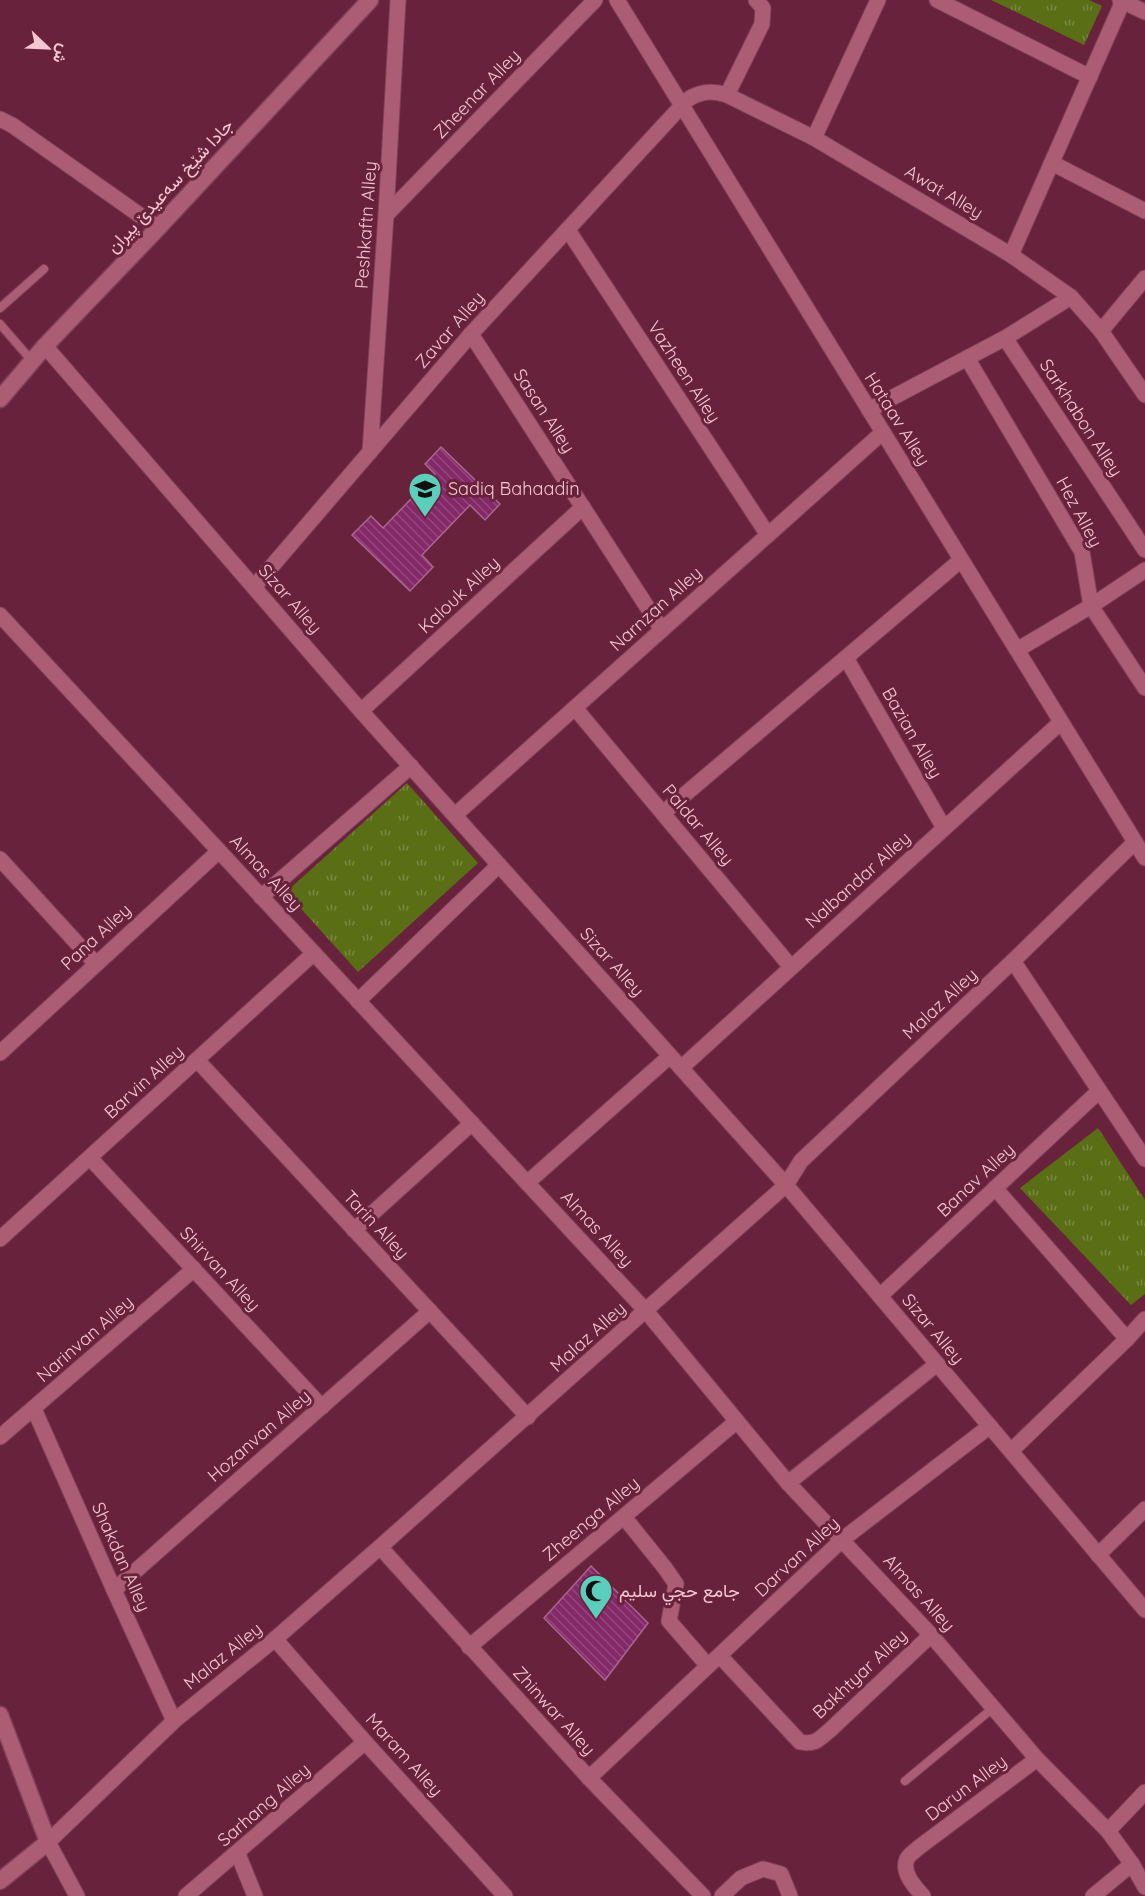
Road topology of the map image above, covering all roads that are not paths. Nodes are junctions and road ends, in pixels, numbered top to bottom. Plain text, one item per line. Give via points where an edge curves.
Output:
1 (370, 0) edge
2 (398, 0) edge
3 (595, 0) edge
4 (617, 0) edge
5 (756, 0) edge
6 (878, 0) edge
7 (937, 0) edge
8 (1122, 1) edge
9 (1145, 12) edge
10 (1090, 77) junction
11 (727, 95) junction
12 (682, 106) junction
13 (0, 119) edge
14 (814, 138) junction
15 (1052, 163) junction
16 (1145, 211) edge
17 (386, 215) junction
18 (158, 228) junction
19 (568, 230) junction
20 (1011, 255) junction
21 (44, 269) dead end
22 (1145, 278) edge
23 (1071, 297) junction
24 (0, 308) edge
25 (0, 324) edge
26 (1101, 331) junction
27 (471, 334) junction
28 (1005, 338) junction
29 (45, 346) junction
30 (967, 358) junction
31 (32, 361) junction
32 (1145, 395) edge
33 (0, 399) edge
34 (869, 410) junction
35 (883, 432) junction
36 (370, 452) junction
37 (583, 507) junction
38 (768, 535) junction
39 (1145, 550) edge
40 (961, 560) junction
41 (1145, 570) edge
42 (254, 587) junction
43 (1091, 606) junction
44 (0, 615) edge
45 (663, 630) junction
46 (1017, 650) junction
47 (846, 658) junction
48 (1145, 688) edge
49 (575, 708) junction
50 (361, 711) junction
51 (1061, 722) junction
52 (411, 766) junction
53 (663, 813) junction
54 (455, 815) junction
55 (944, 828) junction
56 (1136, 842) junction
57 (219, 851) junction
58 (1145, 858) edge
59 (0, 859) edge
60 (499, 864) junction
61 (261, 897) junction
62 (314, 953) junction
63 (1013, 961) junction
64 (96, 964) junction
65 (791, 967) junction
66 (358, 1001) junction
67 (0, 1053) edge
68 (670, 1056) junction
69 (197, 1060) junction
70 (681, 1068) junction
71 (1099, 1092) junction
72 (472, 1123) junction
73 (90, 1158) junction
74 (1145, 1159) edge
75 (527, 1183) junction
76 (786, 1185) junction
77 (995, 1188) junction
78 (354, 1230) junction
79 (0, 1239) edge
80 (194, 1269) junction
81 (880, 1296) junction
82 (430, 1311) junction
83 (646, 1311) junction
84 (1145, 1319) edge
85 (1127, 1339) junction
86 (937, 1364) junction
87 (322, 1407) junction
88 (34, 1409) junction
89 (528, 1417) junction
90 (737, 1421) junction
91 (990, 1426) junction
92 (0, 1437) edge
93 (1011, 1451) junction
94 (788, 1483) junction
95 (1145, 1509) edge
96 (624, 1517) junction
97 (843, 1539) junction
98 (380, 1547) junction
99 (1098, 1555) junction
100 (114, 1590) junction
101 (1145, 1610) edge
102 (931, 1635) junction
103 (275, 1639) junction
104 (469, 1647) junction
105 (720, 1656) junction
106 (708, 1666) junction
107 (993, 1708) junction
108 (0, 1715) edge
109 (174, 1720) junction
110 (366, 1742) junction
111 (1037, 1759) junction
112 (589, 1778) junction
113 (905, 1781) dead end
114 (1145, 1792) edge
115 (1108, 1831) junction
116 (48, 1842) junction
117 (238, 1854) junction
118 (1132, 1864) junction
119 (0, 1881) edge
120 (1145, 1887) edge
121 (498, 1894) edge
122 (77, 1896) edge
123 (186, 1896) edge
124 (255, 1896) edge
125 (703, 1896) edge
126 (722, 1896) edge
127 (790, 1896) edge
128 (923, 1896) edge
129 (1093, 1896) edge

1 - 18 street, جادا شێخ سەعیدێ پیران
2 - 17 street, Peshkaftn Alley
3 - 17 street, Zheenar Alley
4 - 12 street, Hataav Alley
5 - 11 street via 763,8 762,24
6 - 14 street
7 - 10 street
8 - 9 street
8 - 10 street
10 - 15 street
11 - 12 street, Awat Alley via 701,93
11 - 14 street, Awat Alley
12 - 19 street, Zavar Alley
12 - 34 street, Hataav Alley
13 - 18 street
14 - 20 street, Awat Alley
15 - 16 street
15 - 20 street
17 - 36 street, Peshkaftn Alley
18 - 29 street, جادا شێخ سەعیدێ پیران
19 - 27 street, Zavar Alley
19 - 38 street, Vazheen Alley
20 - 23 street, Awat Alley
21 - 24 lane
22 - 26 street
23 - 26 street, Awat Alley
23 - 28 street
25 - 31 lane
26 - 32 street, Awat Alley
27 - 36 street, Zavar Alley
27 - 37 street, Sasan Alley
28 - 30 street
28 - 39 street, Sarkhabon Alley
29 - 31 street, جادا شێخ سەعیدێ پیران
29 - 42 street, Sizar Alley
30 - 34 street
30 - 43 street, Hez Alley via 1082,552
31 - 33 street, جادا شێخ سەعیدێ پیران
34 - 35 street, Hataav Alley
35 - 38 street, Narnzan Alley
35 - 40 street, Hataav Alley
36 - 42 street, Zavar Alley
37 - 45 street, Sasan Alley
37 - 50 street, Kalouk Alley
38 - 45 street, Narnzan Alley
40 - 46 street, Hataav Alley
40 - 47 street
41 - 43 street
42 - 50 street, Sizar Alley
43 - 46 street
43 - 48 street, Hez Alley
44 - 57 street, Almas Alley
45 - 49 street, Narnzan Alley
46 - 51 street, Hataav Alley
47 - 53 street
47 - 55 street, Bazian Alley
49 - 53 street, Paldar Alley
49 - 54 street, Narnzan Alley
50 - 52 street, Sizar Alley
51 - 55 street, Nalbandar Alley
51 - 56 street, Hataav Alley
52 - 54 street, Sizar Alley
52 - 61 street
53 - 65 street, Paldar Alley
54 - 60 street, Sizar Alley
55 - 65 street, Nalbandar Alley
56 - 58 street, Hataav Alley
56 - 63 street, Malaz Alley
57 - 61 street, Almas Alley
57 - 64 street, Pana Alley
59 - 64 street
60 - 66 street
60 - 68 street, Sizar Alley
61 - 62 street, Almas Alley
62 - 66 street, Almas Alley
62 - 69 street, Barvin Alley
63 - 71 street
63 - 76 street, Malaz Alley via 801,1161
64 - 67 street, Pana Alley
65 - 70 street, Nalbandar Alley
66 - 72 street, Almas Alley
68 - 70 street, Sizar Alley
68 - 75 street
69 - 73 street, Barvin Alley
69 - 78 street, Tarin Alley
70 - 76 street, Sizar Alley
71 - 74 street
71 - 77 street, Banav Alley
72 - 75 street, Almas Alley
72 - 78 street
73 - 79 street, Barvin Alley
73 - 80 street, Shirvan Alley
75 - 83 street, Almas Alley
76 - 81 street, Sizar Alley
76 - 83 street, Malaz Alley
77 - 81 street, Banav Alley
77 - 85 street
78 - 82 street, Tarin Alley
80 - 87 street, Shirvan Alley
80 - 88 street, Narinvan Alley
81 - 86 street, Sizar Alley
82 - 87 street, Hozanvan Alley
82 - 89 street, Tarin Alley
83 - 89 street, Malaz Alley
83 - 90 street, Almas Alley
84 - 85 street
85 - 93 street
86 - 91 street, Sizar Alley
86 - 94 street
87 - 100 street, Hozanvan Alley
88 - 92 street, Narinvan Alley
88 - 100 street, Shakdan Alley
89 - 98 street, Malaz Alley
90 - 94 street, Almas Alley
90 - 96 street, Zheenga Alley
91 - 93 street, Sizar Alley
91 - 97 street, Darvan Alley
93 - 99 street, Sizar Alley
94 - 97 street, Almas Alley
95 - 99 street
96 - 104 street, Zheenga Alley
96 - 106 street via 676,1584 669,1621
97 - 102 street, Almas Alley
97 - 105 street, Darvan Alley
98 - 103 street, Malaz Alley
98 - 104 street, Zhinwar Alley
99 - 101 street, Sizar Alley
100 - 109 street, Shakdan Alley
102 - 105 street, Bakhtyar Alley via 816,1742 809,1743 800,1742
102 - 107 street, Almas Alley
103 - 109 street, Malaz Alley
103 - 110 street, Maram Alley
104 - 112 street, Zhinwar Alley
105 - 106 street, Darvan Alley
106 - 112 street, Darvan Alley
107 - 111 street, Almas Alley
107 - 113 lane
108 - 116 street
109 - 116 street, Malaz Alley
110 - 117 street, Sarhang Alley
110 - 121 street, Maram Alley
111 - 115 street, Almas Alley
111 - 128 street, Darun Alley via 907,1859 906,1870
112 - 125 street, Zhinwar Alley
114 - 115 street
115 - 118 street, Almas Alley
116 - 119 street
116 - 122 street
117 - 123 street, Sarhang Alley
117 - 124 street
118 - 120 street, Almas Alley
118 - 129 street
126 - 127 street via 741,1878 763,1869 781,1874

